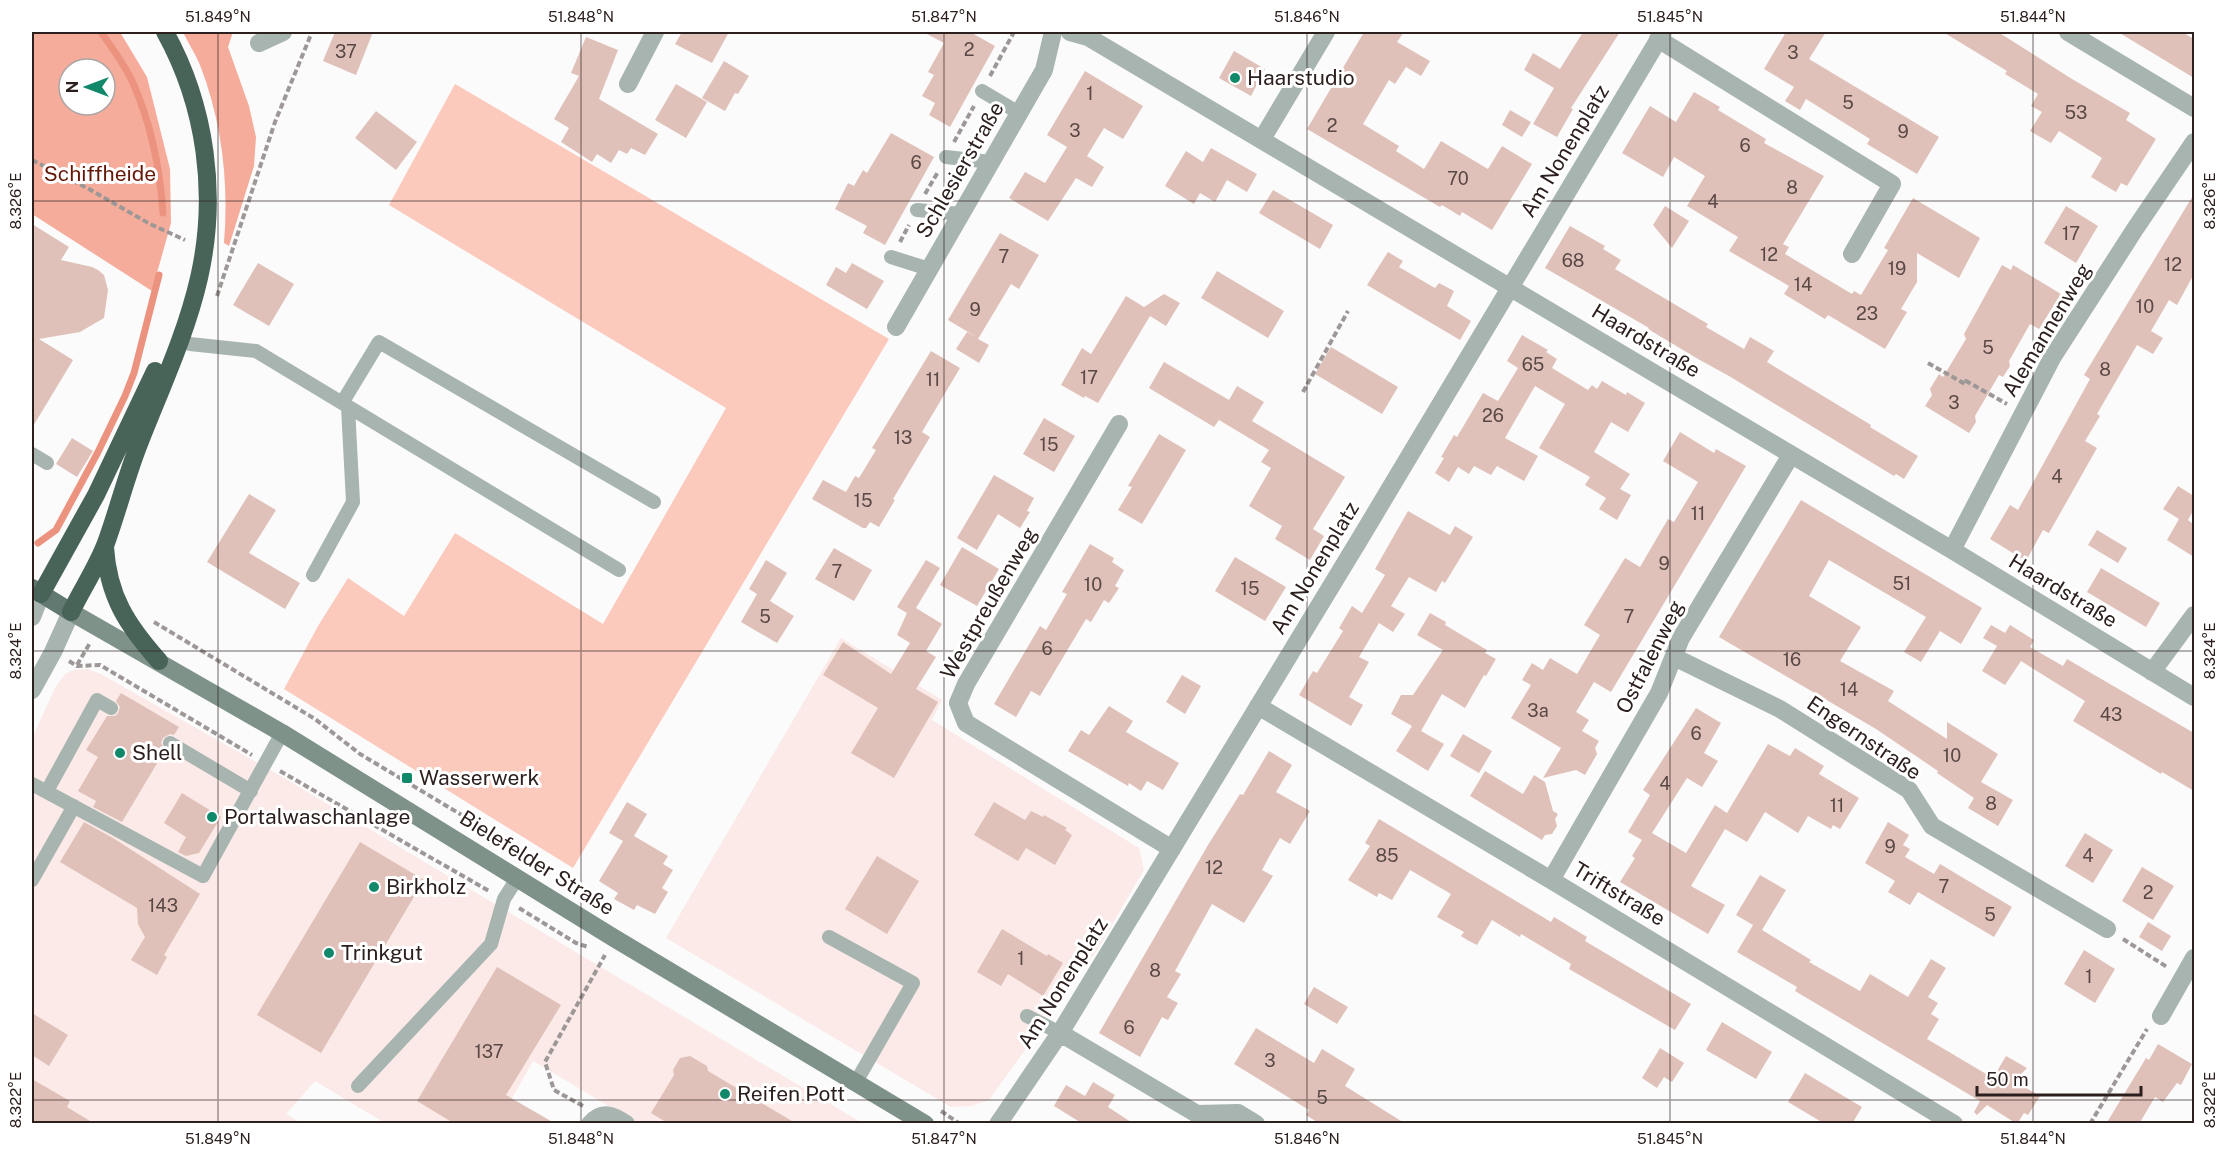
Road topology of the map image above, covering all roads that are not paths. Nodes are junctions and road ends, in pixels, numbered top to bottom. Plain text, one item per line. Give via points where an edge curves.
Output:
1 (152, 32) edge
2 (165, 32) edge
3 (283, 32) edge
4 (655, 32) edge
5 (1053, 32) edge
6 (1070, 32) edge
7 (1326, 32) edge
8 (2068, 32) edge
9 (1660, 35) edge
10 (259, 43) dead end
11 (628, 84) dead end
12 (982, 91) dead end
13 (2194, 108) edge
14 (1019, 113) junction
15 (1262, 139) junction
16 (2194, 142) edge
17 (946, 158) dead end
18 (991, 162) junction
19 (917, 210) dead end
20 (961, 214) junction
21 (1852, 254) dead end
22 (891, 257) dead end
23 (929, 269) junction
24 (1510, 287) junction
25 (896, 327) dead end
26 (180, 339) junction
27 (345, 405) junction
28 (1119, 424) dead end
29 (32, 454) edge
30 (1791, 455) junction
31 (47, 463) dead end
32 (654, 502) dead end
33 (105, 545) junction
34 (1952, 550) junction
35 (619, 570) dead end
36 (313, 575) dead end
37 (36, 591) edge
38 (70, 612) junction
39 (2194, 615) edge
40 (32, 617) edge
41 (1674, 657) junction
42 (159, 661) junction
43 (2152, 672) junction
44 (32, 690) edge
45 (2194, 697) edge
46 (1258, 706) junction
47 (111, 708) dead end
48 (282, 733) junction
49 (170, 743) dead end
50 (32, 784) edge
51 (46, 791) junction
52 (250, 791) junction
53 (74, 806) junction
54 (1172, 849) junction
55 (518, 877) junction
56 (32, 879) edge
57 (1551, 880) junction
58 (2107, 929) road end
59 (829, 937) dead end
60 (2194, 958) edge
61 (1027, 1016) dead end
62 (2161, 1016) road end
63 (1060, 1032) junction
64 (856, 1082) junction
65 (358, 1086) dead end
66 (596, 1119) edge
67 (626, 1124) edge
68 (925, 1124) edge
69 (998, 1124) edge
70 (1256, 1124) edge
71 (1954, 1124) edge

1 - 37 highway via 172,71 190,128 197,186 195,243 163,354 102,485
2 - 26 highway via 191,94 208,183 206,246
3 - 10 street
4 - 11 street
5 - 14 street, Schlesierstraße via 1044,70
6 - 15 street, Haardstraße via 1088,37
7 - 15 street
8 - 13 street
9 - 21 street via 1892,184
9 - 24 street, Am Nonenplatz
12 - 14 lane
14 - 18 street, Schlesierstraße
15 - 24 street, Haardstraße
16 - 34 street, Alemannenweg via 2075,320
17 - 18 lane
18 - 20 street, Schlesierstraße
19 - 20 lane
20 - 23 street, Schlesierstraße
22 - 23 lane
23 - 25 street, Schlesierstraße
24 - 30 street, Haardstraße
24 - 46 street, Am Nonenplatz
26 - 27 lane via 190,344 256,351
26 - 33 highway via 128,473
27 - 32 lane via 379,342
27 - 35 lane
27 - 36 lane via 353,502
28 - 54 street, Westpreußenweg via 958,703 966,723
29 - 31 lane
30 - 34 street, Haardstraße
30 - 41 street, Ostfalenweg via 1681,638
33 - 38 highway
33 - 42 highway via 107,572 116,599 128,622
34 - 43 street, Haardstraße
37 - 38 main road, Bielefelder Straße
37 - 40 street
38 - 42 main road, Bielefelder Straße
38 - 44 street
39 - 43 street
41 - 57 street, Ostfalenweg via 1659,693
41 - 58 street, Engernstraße via 1780,710 1899,783 1909,790 1932,826
42 - 48 main road, Bielefelder Straße
43 - 45 street, Haardstraße
46 - 54 street, Am Nonenplatz
46 - 57 street, Triftstraße
47 - 51 lane via 97,700
48 - 52 lane
48 - 55 main road, Bielefelder Straße
49 - 52 lane
50 - 51 lane
51 - 53 lane
52 - 53 lane via 203,876
53 - 56 lane
54 - 63 street, Am Nonenplatz
55 - 64 main road, Bielefelder Straße
55 - 65 lane via 504,899 491,944
57 - 71 street, Triftstraße
59 - 64 lane via 913,983
60 - 62 street
61 - 63 lane
63 - 69 street, Am Nonenplatz
63 - 70 street via 1197,1114 1238,1113
64 - 68 main road, Bielefelder Straße
66 - 67 street via 613,1115

